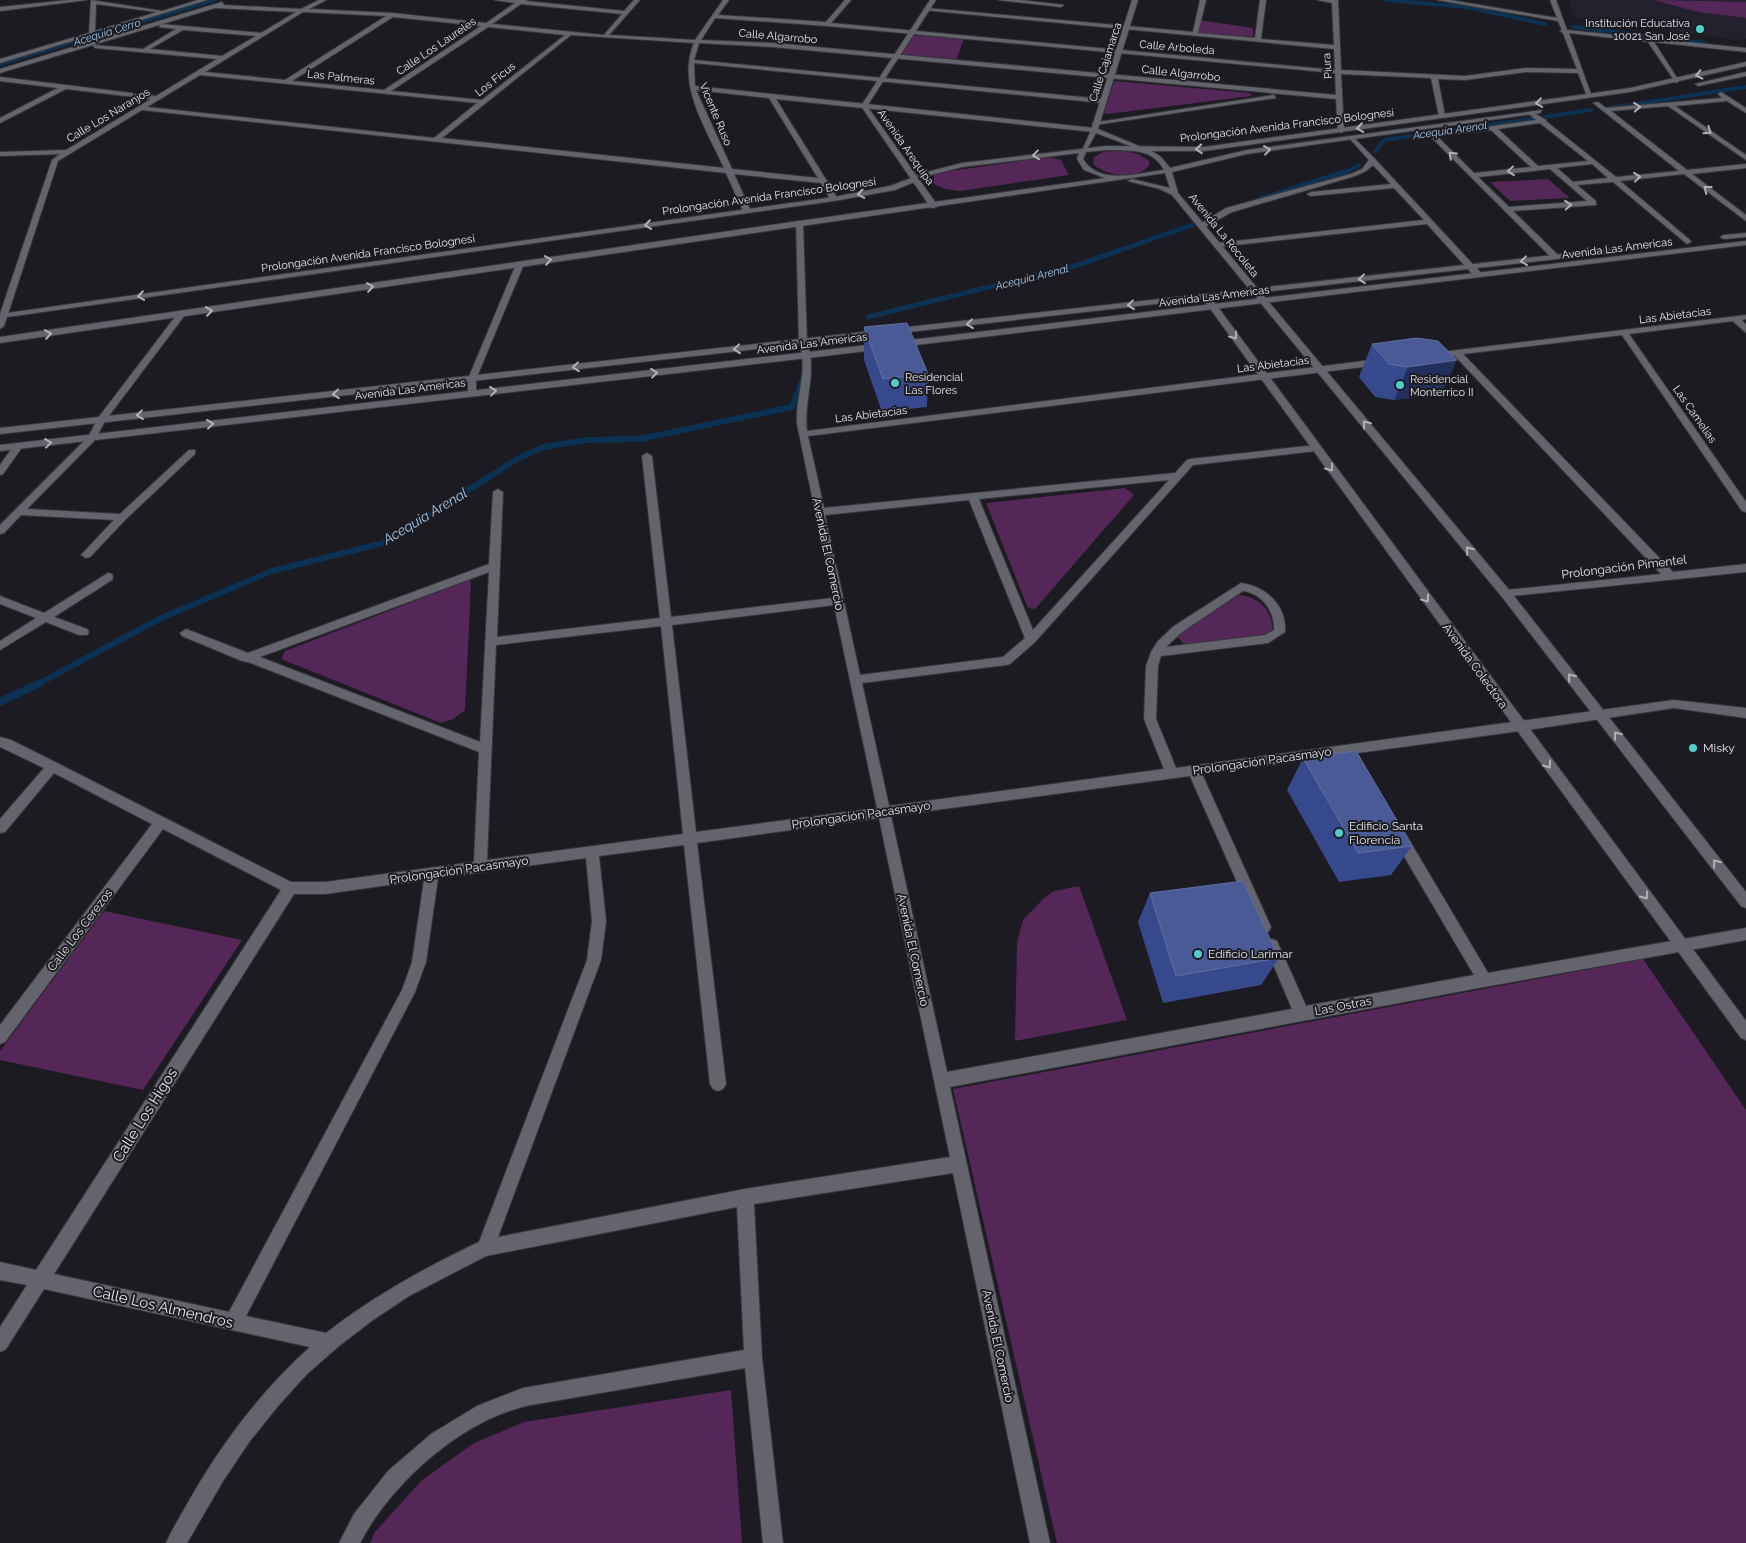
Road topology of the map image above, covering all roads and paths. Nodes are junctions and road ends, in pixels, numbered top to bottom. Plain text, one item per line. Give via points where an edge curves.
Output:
1 (3, 0) edge
2 (84, 0) edge
3 (133, 0) edge
4 (204, 0) edge
5 (234, 0) edge
6 (324, 0) edge
7 (497, 0) edge
8 (637, 0) edge
9 (726, 0) edge
10 (848, 0) edge
11 (933, 0) edge
12 (1001, 0) edge
13 (1135, 0) edge
14 (1203, 0) edge
15 (1263, 0) edge
16 (1320, 0) edge
17 (1440, 0) edge
18 (1553, 0) edge
19 (94, 1) edge
20 (522, 1) edge
21 (1335, 1) edge
22 (1062, 2) edge
23 (0, 4) edge
24 (120, 6) junction
25 (214, 6) junction
26 (0, 10) edge
27 (303, 10) junction
28 (926, 10) junction
29 (164, 11) junction
30 (626, 13) junction
31 (392, 15) junction
32 (714, 16) junction
33 (1560, 20) junction
34 (1054, 22) junction
35 (487, 24) junction
36 (827, 24) junction
37 (153, 25) junction
38 (184, 27) junction
39 (1127, 28) junction
40 (1563, 31) junction
41 (912, 32) junction
42 (92, 33) junction
43 (570, 33) junction
44 (1195, 34) junction
45 (261, 35) junction
46 (605, 37) junction
47 (696, 39) junction
48 (1258, 40) junction
49 (1650, 40) junction
50 (88, 45) junction
51 (1336, 47) junction
52 (1746, 50) edge
53 (143, 51) junction
54 (1119, 52) junction
55 (896, 56) junction
56 (222, 58) junction
57 (0, 60) edge
58 (691, 60) junction
59 (1746, 64) edge
60 (1579, 71) junction
61 (0, 72) edge
62 (1339, 72) junction
63 (198, 73) junction
64 (1746, 74) edge
65 (1111, 76) junction
66 (1434, 76) junction
67 (0, 79) edge
68 (881, 80) junction
69 (1676, 80) junction
70 (286, 82) junction
71 (1692, 85) dead end
72 (65, 87) junction
73 (1683, 87) dead end
74 (692, 88) junction
75 (1674, 89) dead end
76 (1665, 91) dead end
77 (385, 92) junction
78 (1720, 94) dead end
79 (1293, 95) junction
80 (1590, 96) junction
81 (772, 97) junction
82 (156, 98) junction
83 (1339, 98) junction
84 (1728, 99) junction
85 (1103, 101) junction
86 (483, 102) junction
87 (1596, 103) junction
88 (1669, 104) junction
89 (1586, 105) dead end
90 (864, 106) junction
91 (139, 108) junction
92 (1550, 110) dead end
93 (1604, 110) junction
94 (1746, 111) edge
95 (1531, 113) junction
96 (1442, 116) junction
97 (0, 121) edge
98 (1544, 121) junction
99 (1095, 126) junction
100 (1492, 127) junction
101 (1341, 131) junction
102 (1353, 139) junction
103 (434, 141) junction
104 (1084, 150) junction
105 (1143, 150) junction
106 (64, 152) junction
107 (0, 154) edge
108 (1746, 158) edge
109 (1373, 160) junction
110 (1594, 162) junction
111 (1746, 166) edge
112 (1552, 167) junction
113 (1536, 168) junction
114 (1168, 171) junction
115 (730, 172) junction
116 (1686, 172) junction
117 (1473, 175) junction
118 (914, 179) junction
119 (1116, 179) junction
120 (1614, 179) junction
121 (823, 181) junction
122 (1571, 184) junction
123 (1396, 186) junction
124 (1175, 193) junction
125 (1279, 197) junction
126 (834, 199) junction
127 (934, 206) junction
128 (1508, 209) junction
129 (747, 211) junction
130 (1746, 219) edge
131 (1429, 222) junction
132 (800, 223) junction
133 (1202, 224) junction
134 (1746, 235) edge
135 (1687, 242) junction
136 (1746, 243) edge
137 (1217, 245) junction
138 (1556, 257) junction
139 (520, 264) junction
140 (1469, 267) junction
141 (1478, 276) junction
142 (1256, 291) junction
143 (1206, 297) junction
144 (1264, 301) junction
145 (1213, 308) junction
146 (181, 315) junction
147 (2, 316) edge
148 (1746, 317) edge
149 (1736, 318) junction
150 (0, 326) edge
151 (1746, 330) edge
152 (1624, 332) junction
153 (0, 340) edge
154 (803, 343) junction
155 (1457, 353) junction
156 (808, 355) junction
157 (1428, 356) edge
158 (1389, 361) edge
159 (1321, 370) junction
160 (1264, 377) junction
161 (472, 379) junction
162 (471, 394) junction
163 (101, 420) junction
164 (0, 431) edge
165 (803, 434) junction
166 (92, 438) junction
167 (18, 446) junction
168 (0, 448) edge
169 (1316, 448) junction
170 (192, 452) dead end
171 (648, 456) dead end
172 (0, 472) edge
173 (1176, 476) junction
174 (498, 492) dead end
175 (973, 497) junction
176 (1746, 509) edge
177 (19, 512) junction
178 (820, 512) junction
179 (122, 517) junction
180 (0, 531) edge
181 (86, 555) dead end
182 (494, 566) junction
183 (1746, 568) edge
184 (1669, 575) junction
185 (108, 577) dead end
186 (1506, 594) junction
187 (0, 600) edge
188 (838, 601) junction
189 (46, 616) junction
190 (665, 621) junction
191 (83, 632) dead end
192 (186, 633) dead end
193 (1031, 639) junction
194 (491, 642) junction
195 (0, 646) edge
196 (1157, 652) junction
197 (246, 658) junction
198 (855, 680) junction
199 (1746, 713) edge
200 (1601, 715) junction
201 (1520, 726) junction
202 (4, 742) edge
203 (1348, 749) junction
204 (485, 750) junction
205 (53, 766) junction
206 (1358, 766) edge
207 (1194, 770) junction
208 (1172, 773) junction
209 (884, 812) junction
210 (161, 822) junction
211 (1393, 826) edge
212 (0, 828) edge
213 (689, 838) junction
214 (592, 852) junction
215 (480, 867) junction
216 (432, 873) junction
217 (290, 888) junction
218 (1746, 902) edge
219 (1746, 934) edge
220 (1681, 946) junction
221 (1484, 980) junction
222 (1302, 1014) junction
223 (1746, 1033) edge
224 (0, 1037) edge
225 (941, 1081) junction
226 (718, 1084) dead end
227 (959, 1164) junction
228 (745, 1198) junction
229 (485, 1248) junction
230 (0, 1271) edge
231 (40, 1280) junction
232 (233, 1323) junction
233 (326, 1342) junction
234 (0, 1343) edge
235 (753, 1358) junction
236 (176, 1543) edge
237 (349, 1543) edge
238 (772, 1543) edge
239 (1040, 1543) edge

1 - 23 street
2 - 26 street
3 - 24 street
4 - 29 street
5 - 25 street
6 - 27 street, Calle Los Naranjos
7 - 20 street
8 - 30 street
9 - 32 street, Vicente Ruso
10 - 36 street
11 - 28 street, Avenida Arequipa
12 - 22 street
13 - 39 street, Calle Cajamarca
14 - 44 street
15 - 48 street
16 - 21 street
17 - 33 street
18 - 33 street
19 - 24 street
19 - 42 street
20 - 30 street
20 - 35 street, Calle Los Laureles
21 - 51 street, Piura
22 - 34 street
24 - 29 street
25 - 27 street, Calle Algarrobo
25 - 37 street
27 - 31 street, Calle Algarrobo
27 - 45 street, Calle Los Naranjos
28 - 34 street
28 - 41 street, Avenida Arequipa
29 - 42 street
30 - 46 street
31 - 35 street, Calle Algarrobo
31 - 70 street
32 - 36 street, Calle Arboleda
32 - 47 street, Vicente Ruso
33 - 40 street
34 - 39 street
35 - 43 street, Calle Algarrobo
35 - 77 street, Calle Los Laureles
36 - 41 street, Calle Arboleda
37 - 38 street
37 - 50 street
38 - 45 street
38 - 53 street
39 - 44 street
39 - 54 street, Calle Cajamarca
40 - 49 street
40 - 60 street
41 - 54 street, Calle Arboleda
41 - 55 street, Avenida Arequipa
42 - 57 street
43 - 46 street, Calle Algarrobo
43 - 86 street, Los Ficus
44 - 48 street
45 - 56 street, Calle Los Naranjos
46 - 47 street, Calle Algarrobo
47 - 55 street, Calle Algarrobo
47 - 58 street, Vicente Ruso
48 - 51 street
49 - 52 street
49 - 69 street
50 - 53 street
50 - 61 street
51 - 62 street, Piura
53 - 56 street
54 - 62 street, Calle Arboleda
54 - 65 street, Calle Cajamarca
55 - 65 street, Calle Algarrobo
55 - 68 street, Avenida Arequipa
56 - 63 street, Calle Los Naranjos
58 - 68 street
58 - 74 street, Vicente Ruso
59 -> 69 street, Prolongación Avenida Francisco Bolognesi
60 - 66 street, Calle Arboleda via 1526,70 1480,77
60 - 80 street
62 - 66 street, Calle Arboleda
62 - 83 street, Piura
63 - 70 street, Las Palmeras
63 - 82 street, Calle Los Naranjos
64 - 71 street
65 - 79 street, Calle Algarrobo
65 - 85 street, Calle Cajamarca
66 - 96 street
67 - 72 street
68 - 85 street
68 - 90 street, Avenida Arequipa
69 - 80 street, Prolongación Avenida Francisco Bolognesi
70 - 77 street, Las Palmeras
72 - 82 street
72 - 97 street
73 - 75 street
74 - 81 street
74 - 115 street, Vicente Ruso
76 - 87 street
77 - 86 street, Las Palmeras
78 - 84 street
79 - 83 street, Calle Algarrobo
79 - 99 street
80 -> 96 street, Prolongación Avenida Francisco Bolognesi
81 - 90 street
81 - 121 street
82 - 91 street, Calle Los Naranjos
83 - 101 street, Piura
84 - 88 street
84 - 94 street
85 - 99 street, Calle Cajamarca
86 - 103 street, Los Ficus
87 - 89 street
87 - 93 street
93 -> 88 street
88 -> 108 street
90 - 99 street
90 - 118 street, Avenida Arequipa
91 - 103 street
91 - 106 street, Calle Los Naranjos
92 - 95 street, Prolongación Avenida Francisco Bolognesi
93 - 116 street
95 - 98 street
95 - 102 street, Prolongación Avenida Francisco Bolognesi
96 -> 101 street, Prolongación Avenida Francisco Bolognesi
98 - 100 street
98 - 110 street
99 - 104 street, Calle Cajamarca
99 - 105 street
100 - 113 street
117 -> 100 street via 1432,135
101 -> 105 street, Prolongación Avenida Francisco Bolognesi via 1204,149
102 - 109 street
114 -> 102 street, Prolongación Avenida Francisco Bolognesi via 1247,152
103 - 115 street via 607,156
104 - 105 street, Prolongación Avenida Francisco Bolognesi
104 -> 118 street, Prolongación Avenida Francisco Bolognesi via 962,164
104 - 119 street via 1080,159 1086,169 1102,177
105 - 114 street via 1162,159
106 - 107 street
106 - 147 street, Calle Los Naranjos via 55,160
109 - 123 street
109 - 125 street via 1364,170 1353,175
110 - 112 street
110 - 120 street
111 - 116 street
112 - 113 street
112 - 122 street
113 -> 117 street
114 - 119 street, Prolongación Avenida Francisco Bolognesi
114 - 124 street, Avenida La Recoleta
115 - 121 street
115 - 129 street, Vicente Ruso
120 -> 116 street
130 -> 116 street
117 - 128 street
118 -> 126 street, Prolongación Avenida Francisco Bolognesi via 880,191
118 - 127 street, Avenida Arequipa
119 - 124 street, Avenida La Recoleta via 1147,183
119 - 127 street, Prolongación Avenida Francisco Bolognesi
120 - 122 street
120 - 135 street
121 - 126 street
128 -> 122 street via 1594,203
123 - 125 street
123 - 131 street
124 - 133 street, Avenida La Recoleta
125 - 133 street via 1229,210
126 - 129 street, Prolongación Avenida Francisco Bolognesi
127 - 132 street, Prolongación Avenida Francisco Bolognesi
128 - 138 street
129 -> 147 street, Prolongación Avenida Francisco Bolognesi
131 - 137 street
131 - 140 street
139 -> 132 street, Prolongación Avenida Francisco Bolognesi
132 - 154 street
133 - 137 street, Avenida La Recoleta
134 - 135 street, Avenida Las Americas
135 - 138 street, Avenida Las Americas
136 - 141 street, Avenida Las Americas
137 - 142 street, Avenida La Recoleta
138 -> 140 street, Avenida Las Americas
146 -> 139 street, Prolongación Avenida Francisco Bolognesi
139 - 161 street
140 - 141 street
140 -> 142 street, Avenida Las Americas
141 - 144 street, Avenida Las Americas
142 - 143 street, Avenida Las Americas
142 - 144 street
143 - 145 street, Avenida Colectora
143 -> 154 street, Avenida Las Americas
144 - 145 street, Avenida Las Americas
144 - 159 street
145 - 156 street, Avenida Las Americas
145 -> 160 street, Avenida Colectora
153 -> 146 street, Prolongación Avenida Francisco Bolognesi
146 - 163 street
147 - 150 street, Calle Los Naranjos
148 - 149 street, Las Abietacias
149 - 151 street
149 - 152 street, Las Abietacias
152 - 155 street, Las Abietacias
152 - 176 street, Las Camelias
154 - 156 street
154 -> 161 street, Avenida Las Americas
155 - 157 street, Las Abietacias
155 - 184 street
162 -> 156 street, Avenida Las Americas
156 - 165 street, Avenida El Comercio via 801,415
158 - 159 street, Las Abietacias
159 - 160 street, Las Abietacias
186 -> 159 street
160 - 165 street, Las Abietacias
160 - 169 street, Avenida Colectora
161 - 162 street
161 -> 163 street, Avenida Las Americas
166 -> 162 street, Avenida Las Americas
163 - 164 street, Avenida Las Americas
163 - 166 street
165 - 178 street, Avenida El Comercio
167 -> 166 street, Avenida Las Americas
166 - 177 street
167 - 168 street, Avenida Las Americas
167 - 172 street
169 - 173 street via 1190,462
169 -> 201 street, Avenida Colectora
170 - 179 street
171 - 190 street
173 - 175 street
173 - 193 street
174 - 182 street
175 - 178 street
175 - 193 street
177 - 179 street
177 - 180 street
178 - 188 street, Avenida El Comercio
179 - 181 street
182 - 194 street
182 - 197 street
183 - 184 street, Prolongación Pimentel
184 - 186 street, Prolongación Pimentel
185 - 189 street
200 -> 186 street
187 - 189 street
188 - 190 street
188 - 198 street, Avenida El Comercio
189 - 191 street
189 - 195 street
190 - 194 street
190 - 213 street
192 - 197 street
193 - 198 street via 1006,661
194 - 204 street
196 - 196 street via 1268,639 1279,632 1280,621 1267,598 1250,588 1240,587 1178,629
196 - 208 street via 1152,666 1150,719
197 - 204 street
198 - 209 street, Avenida El Comercio
199 - 200 street, Prolongación Pacasmayo via 1674,704
200 - 201 street, Prolongación Pacasmayo
218 -> 200 street
201 - 203 street, Prolongación Pacasmayo
201 -> 220 street, Avenida Colectora
202 - 205 street, Prolongación Pacasmayo
203 - 206 street
203 - 207 street, Prolongación Pacasmayo
204 - 215 street
205 - 210 street, Prolongación Pacasmayo
205 - 212 street
207 - 208 street, Prolongación Pacasmayo
207 - 222 street
208 - 209 street, Prolongación Pacasmayo
209 - 213 street, Prolongación Pacasmayo
209 - 225 street, Avenida El Comercio
210 - 217 street, Prolongación Pacasmayo
210 - 224 street, Calle Los Cerezos
211 - 221 street
213 - 214 street, Prolongación Pacasmayo
213 - 226 street
214 - 215 street, Prolongación Pacasmayo
214 - 229 street via 599,921 594,960
215 - 216 street, Prolongación Pacasmayo
216 - 217 street, Prolongación Pacasmayo via 324,888
216 - 232 street via 419,962 408,992
217 - 231 street, Calle Los Higos
219 - 220 street, Las Ostras
220 - 221 street, Las Ostras
220 - 223 street, Avenida Colectora
221 - 222 street, Las Ostras
222 - 225 street, Las Ostras
225 - 227 street, Avenida El Comercio
227 - 228 street
227 - 239 street, Avenida El Comercio
228 - 229 street
228 - 235 street
229 - 233 street via 408,1285
230 - 231 street, Calle Los Almendros
231 - 232 street, Calle Los Almendros
231 - 234 street, Calle Los Higos
232 - 233 street, Calle Los Almendros
233 - 236 street via 267,1403 216,1474
235 - 237 street via 723,1360 508,1401 465,1422 419,1454 382,1494
235 - 238 street

